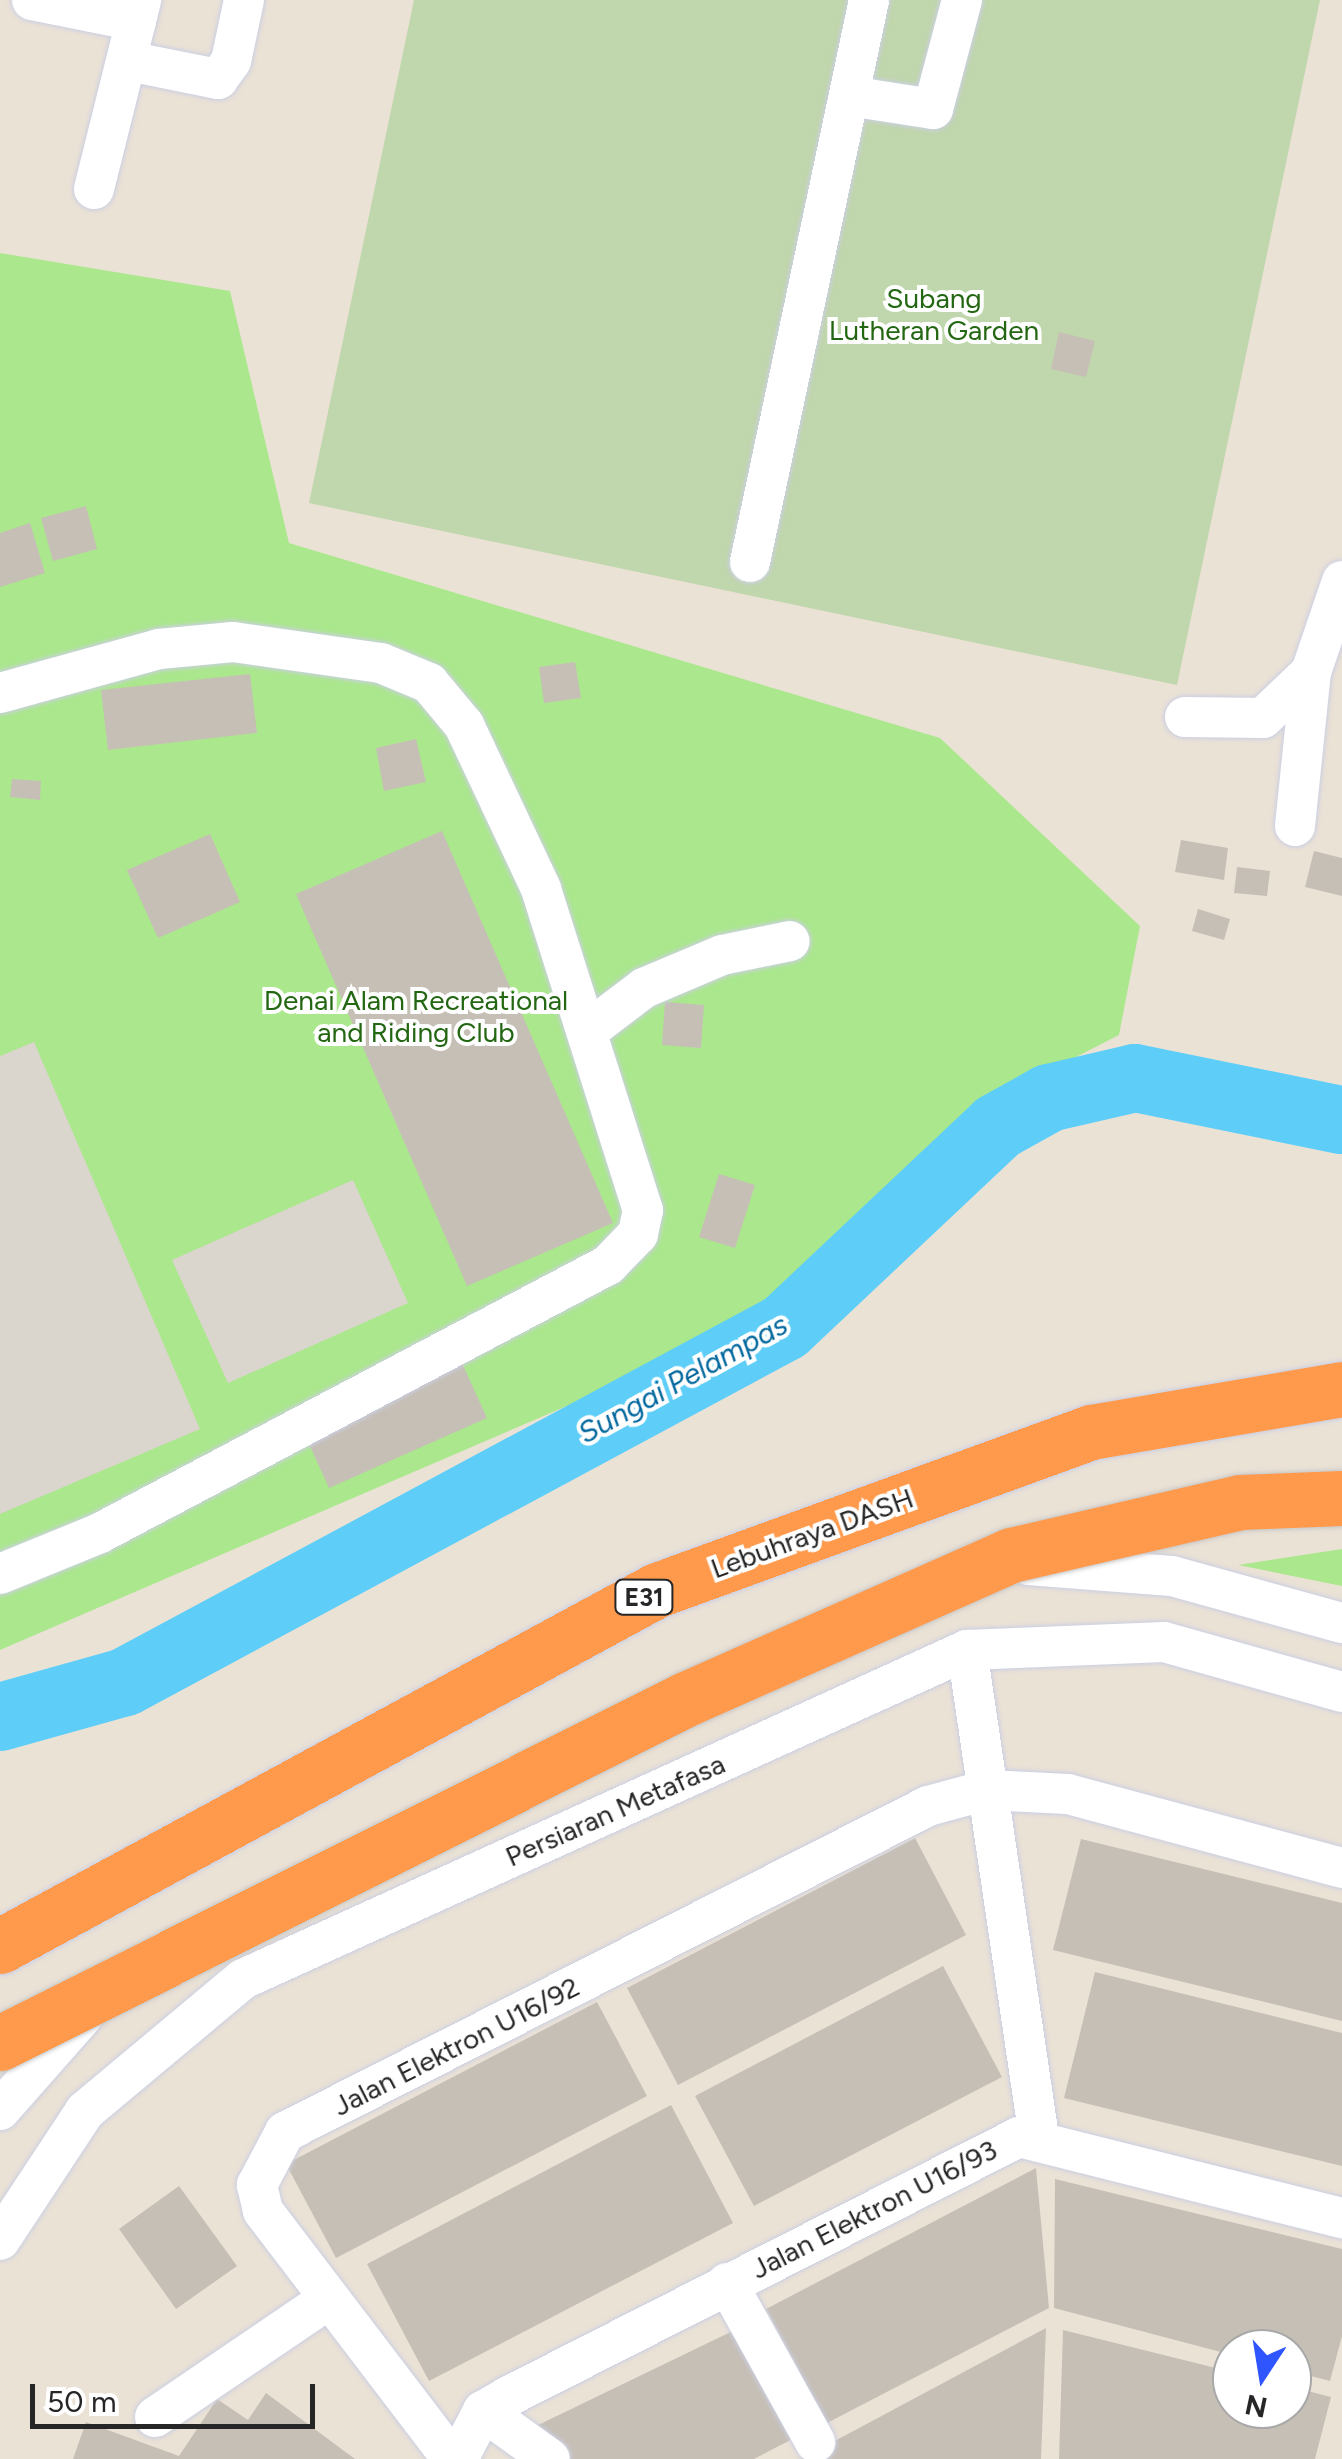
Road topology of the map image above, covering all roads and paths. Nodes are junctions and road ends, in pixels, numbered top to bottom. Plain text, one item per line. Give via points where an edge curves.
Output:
1 (32, 0) edge
2 (244, 0) edge
3 (869, 0) edge
4 (962, 0) edge
5 (139, 10) edge
6 (128, 61) junction
7 (849, 96) junction
8 (94, 189) dead end
9 (750, 562) dead end
10 (1342, 582) edge
11 (1311, 672) junction
12 (0, 693) edge
13 (1185, 718) dead end
14 (1295, 826) dead end
15 (790, 941) dead end
16 (590, 1028) junction
17 (1342, 1389) edge
18 (1342, 1498) edge
19 (0, 1574) edge
20 (1342, 1623) edge
21 (967, 1650) junction
22 (1342, 1692) edge
23 (986, 1790) junction
24 (1342, 1868) edge
25 (0, 1946) edge
26 (0, 2044) edge
27 (0, 2110) edge
28 (1040, 2142) junction
29 (1342, 2218) edge
30 (0, 2240) edge
31 (726, 2282) junction
32 (327, 2300) junction
33 (483, 2410) junction
34 (156, 2416) dead end
35 (815, 2442) dead end
36 (455, 2459) edge
37 (550, 2459) edge

1 - 5 street
2 - 6 street via 218,79
3 - 7 street
4 - 7 street via 933,109
5 - 6 street
6 - 8 street
7 - 9 street
10 - 11 street
11 - 13 street via 1263,718
11 - 14 street
12 - 16 street via 159,649 233,642 408,670 464,725 541,889
15 - 16 street via 722,955 644,988
16 - 19 street via 643,1210 638,1234 608,1265 100,1533
17 - 25 highway, Lebuhraya DASH / E31 via 1090,1432 657,1590
18 - 26 highway, bridge via 1240,1502 1011,1555 686,1699
20 - 27 street via 1172,1576 1037,1564 920,1574 264,1886 159,1951 98,2002 54,2040
21 - 22 street, Persiaran Metafasa via 1164,1642
21 - 23 street
21 - 30 street, Persiaran Metafasa via 243,1979 85,2111
23 - 24 street, Jalan Elektron U16/92 via 1068,1794
23 - 28 street
23 - 32 street, Jalan Elektron U16/92 via 928,1806 286,2132 257,2185 263,2211
28 - 29 street, Jalan Elektron U16/93
28 - 31 street, Jalan Elektron U16/93 via 1019,2136
31 - 33 street, Jalan Elektron U16/93
31 - 35 street
32 - 34 street
32 - 36 street, Jalan Elektron U16/92
33 - 36 street
33 - 37 street

